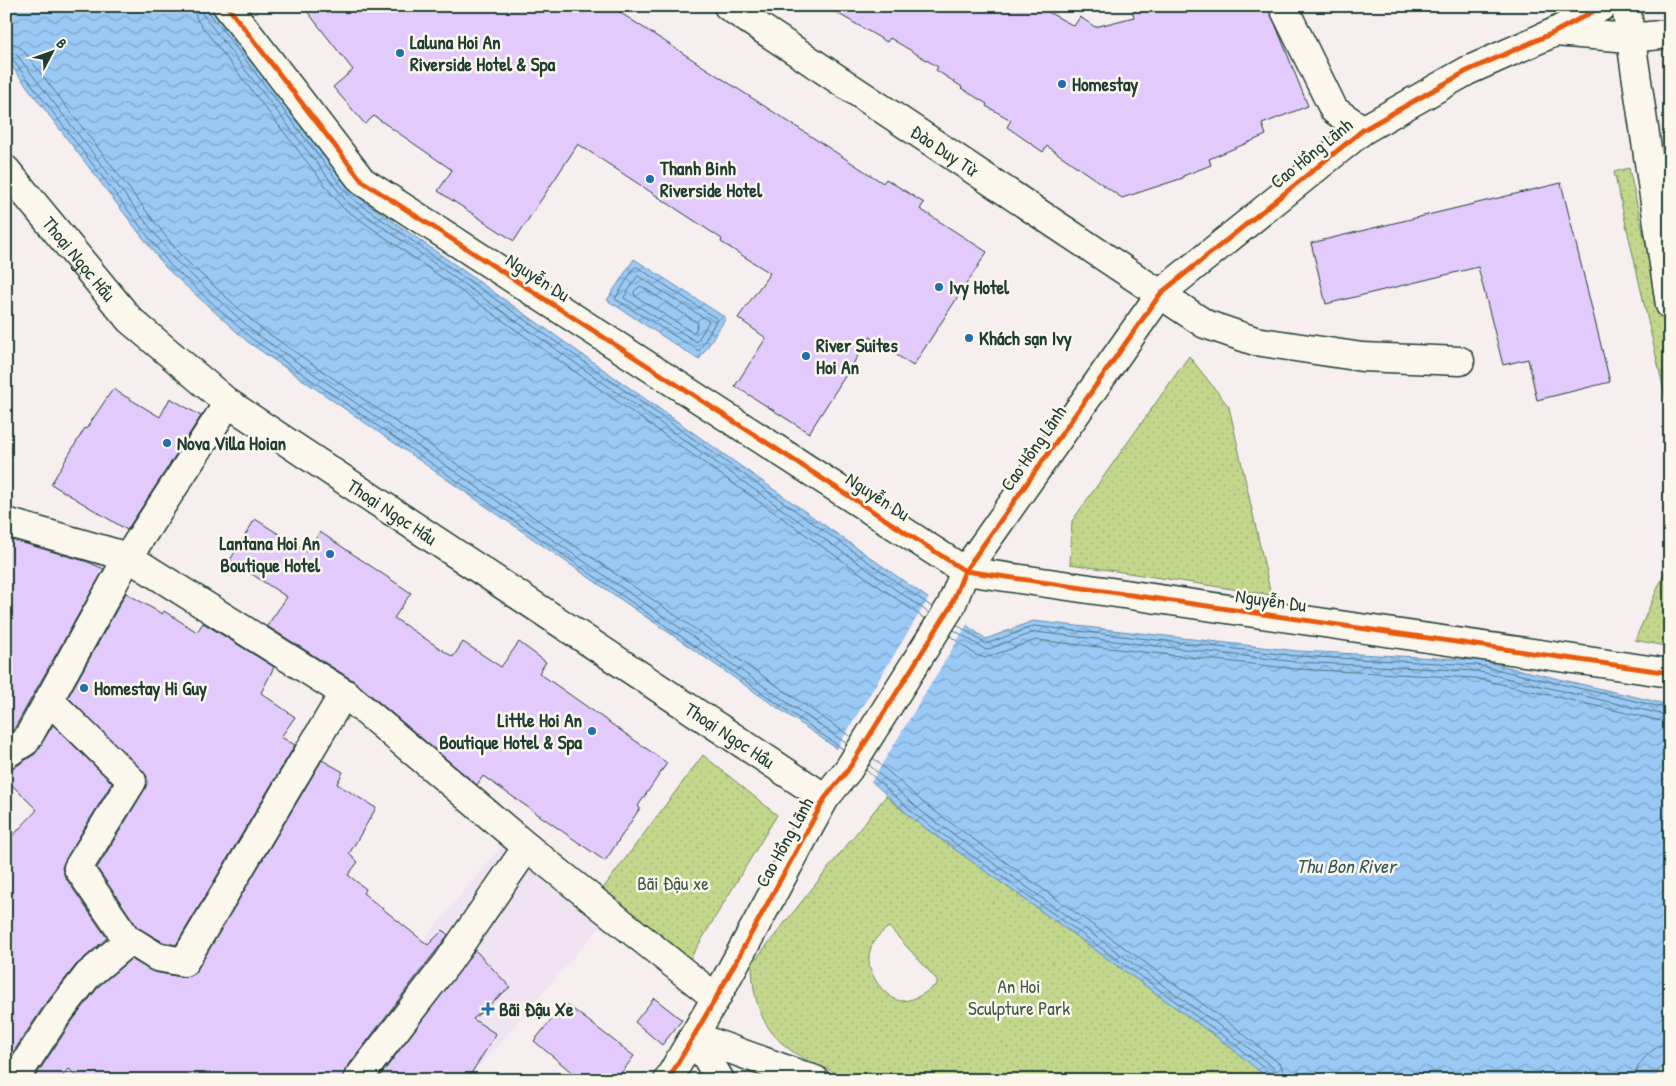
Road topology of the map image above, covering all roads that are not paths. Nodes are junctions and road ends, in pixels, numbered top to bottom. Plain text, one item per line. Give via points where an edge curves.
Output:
1 (227, 6) edge
2 (728, 6) edge
3 (1283, 6) edge
4 (1602, 6) edge
5 (1626, 6) edge
6 (1555, 32) junction
7 (1670, 34) edge
8 (1630, 38) junction
9 (1363, 130) junction
10 (6, 170) edge
11 (1161, 294) junction
12 (1670, 305) edge
13 (1460, 361) dead end
14 (228, 403) junction
15 (6, 522) edge
16 (128, 557) junction
17 (965, 571) junction
18 (1670, 673) edge
19 (344, 693) junction
20 (48, 700) junction
21 (6, 754) edge
22 (825, 798) junction
23 (527, 847) junction
24 (129, 942) junction
25 (716, 998) junction
26 (694, 1036) junction
27 (14, 1080) edge
28 (357, 1080) edge
29 (668, 1080) edge
30 (720, 1080) edge
31 (815, 1080) edge

1 - 17 street, Nguyễn Du via 362,180
2 - 11 street, Đào Duy Từ
3 - 9 street via 1334,110
4 - 6 street, Cao Hồng Lãnh
5 - 8 street
6 - 8 street, Cao Hồng Lãnh
6 - 9 street, Cao Hồng Lãnh via 1467,71
7 - 8 street, Cao Hồng Lãnh
8 - 12 street
9 - 11 street, Cao Hồng Lãnh
10 - 14 street, Thoại Ngọc Hầu via 130,320
11 - 13 street, Đào Duy Từ via 1205,324 1255,341 1362,358
11 - 17 street, Cao Hồng Lãnh
14 - 16 street
14 - 22 street, Thoại Ngọc Hầu
15 - 16 street
16 - 19 street
16 - 20 street
17 - 18 street, Nguyễn Du
17 - 22 street, Cao Hồng Lãnh via 951,606 848,770
19 - 23 street
19 - 24 street via 184,962 156,957
20 - 21 street via 26,741
20 - 24 street via 132,781 78,868
22 - 25 street, Cao Hồng Lãnh
23 - 25 street
23 - 28 street via 459,946
24 - 27 street via 88,975 56,1015
25 - 26 street, Cao Hồng Lãnh
26 - 29 street, Cao Hồng Lãnh
26 - 30 street
26 - 31 street

